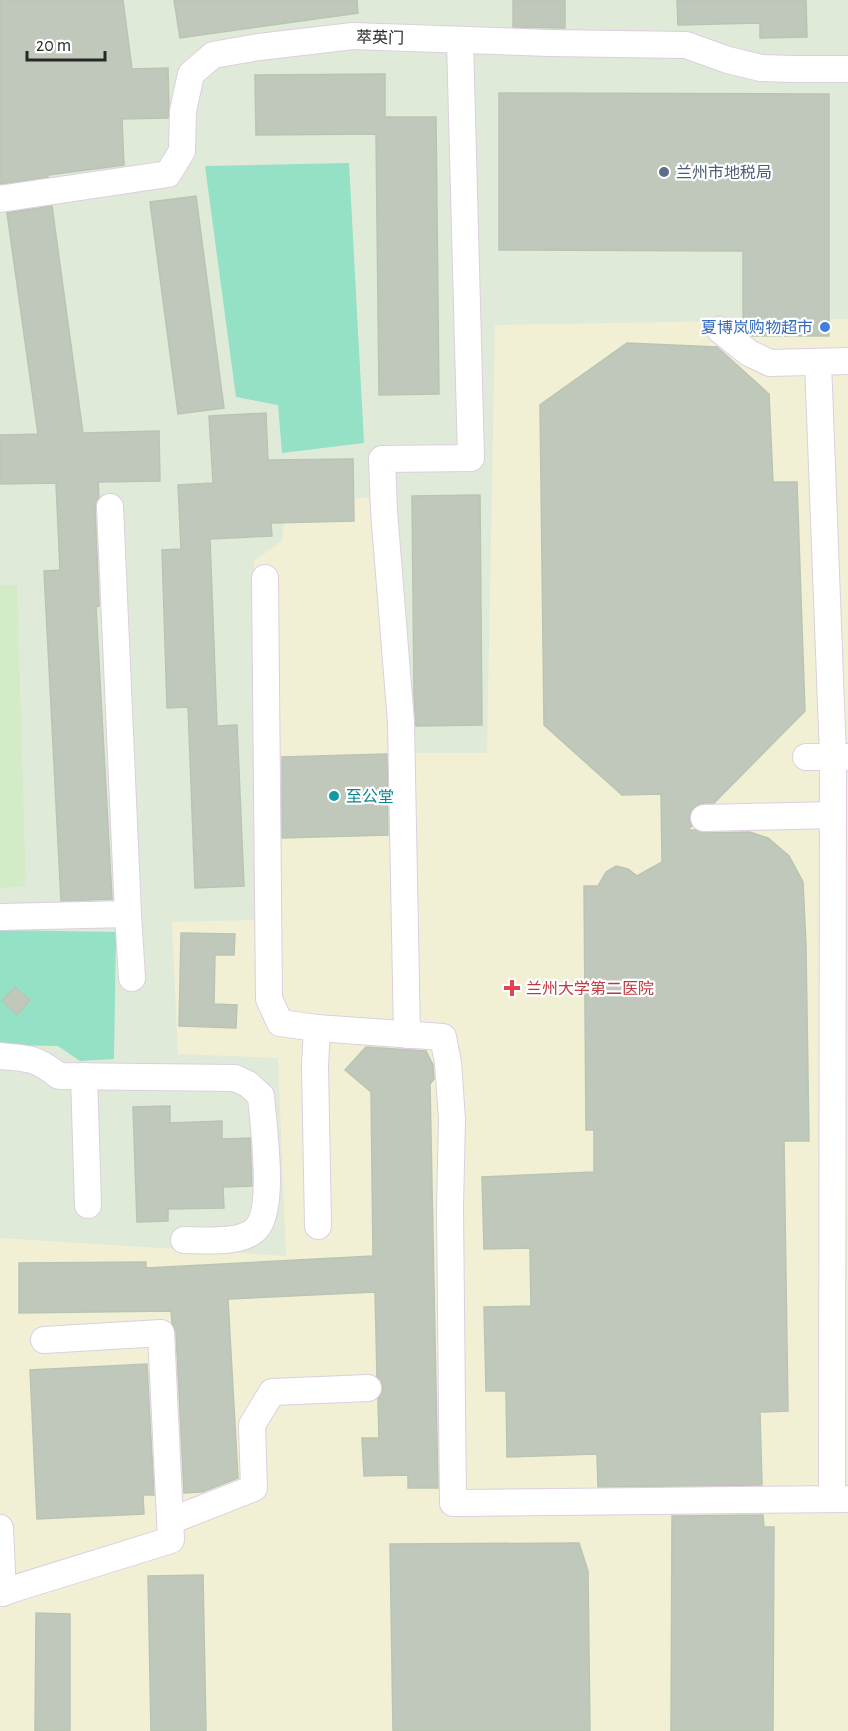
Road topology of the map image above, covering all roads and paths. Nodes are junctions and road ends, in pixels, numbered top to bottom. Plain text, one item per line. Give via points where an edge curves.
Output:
1 (460, 40) junction
2 (848, 69) edge
3 (0, 199) edge
4 (720, 330) dead end
5 (848, 361) edge
6 (818, 362) junction
7 (110, 507) dead end
8 (836, 555) edge
9 (265, 578) dead end
10 (806, 757) dead end
11 (841, 757) edge
12 (833, 815) junction
13 (704, 818) dead end
14 (128, 914) junction
15 (0, 917) edge
16 (132, 978) dead end
17 (317, 1028) junction
18 (407, 1035) junction
19 (0, 1056) edge
20 (84, 1076) junction
21 (88, 1205) dead end
22 (318, 1226) dead end
23 (184, 1240) dead end
24 (44, 1340) dead end
25 (368, 1388) dead end
26 (840, 1499) edge
27 (170, 1521) junction
28 (0, 1528) edge
29 (2, 1593) edge

1 - 2 street, 萃英门 via 686,45 761,68
1 - 3 street, 萃英门 via 353,36 213,55 191,75 183,111 182,151 168,174
1 - 18 street via 471,458 382,459 401,723
4 - 6 street via 749,353 770,363
5 - 6 street
6 - 8 street
7 - 14 street
8 - 11 street
9 - 17 street via 269,999 280,1023
10 - 11 street
11 - 12 street
12 - 13 street
12 - 26 street
14 - 15 street
14 - 16 street
17 - 18 street
17 - 22 street
18 - 26 street via 443,1037 448,1063 452,1119 453,1503
19 - 20 street via 42,1062 59,1076
20 - 21 street
20 - 23 street via 236,1078 261,1096 268,1183 256,1229 228,1239
24 - 27 street via 161,1334
25 - 27 street via 272,1392 252,1425 254,1488
27 - 29 street via 171,1540
28 - 29 street

